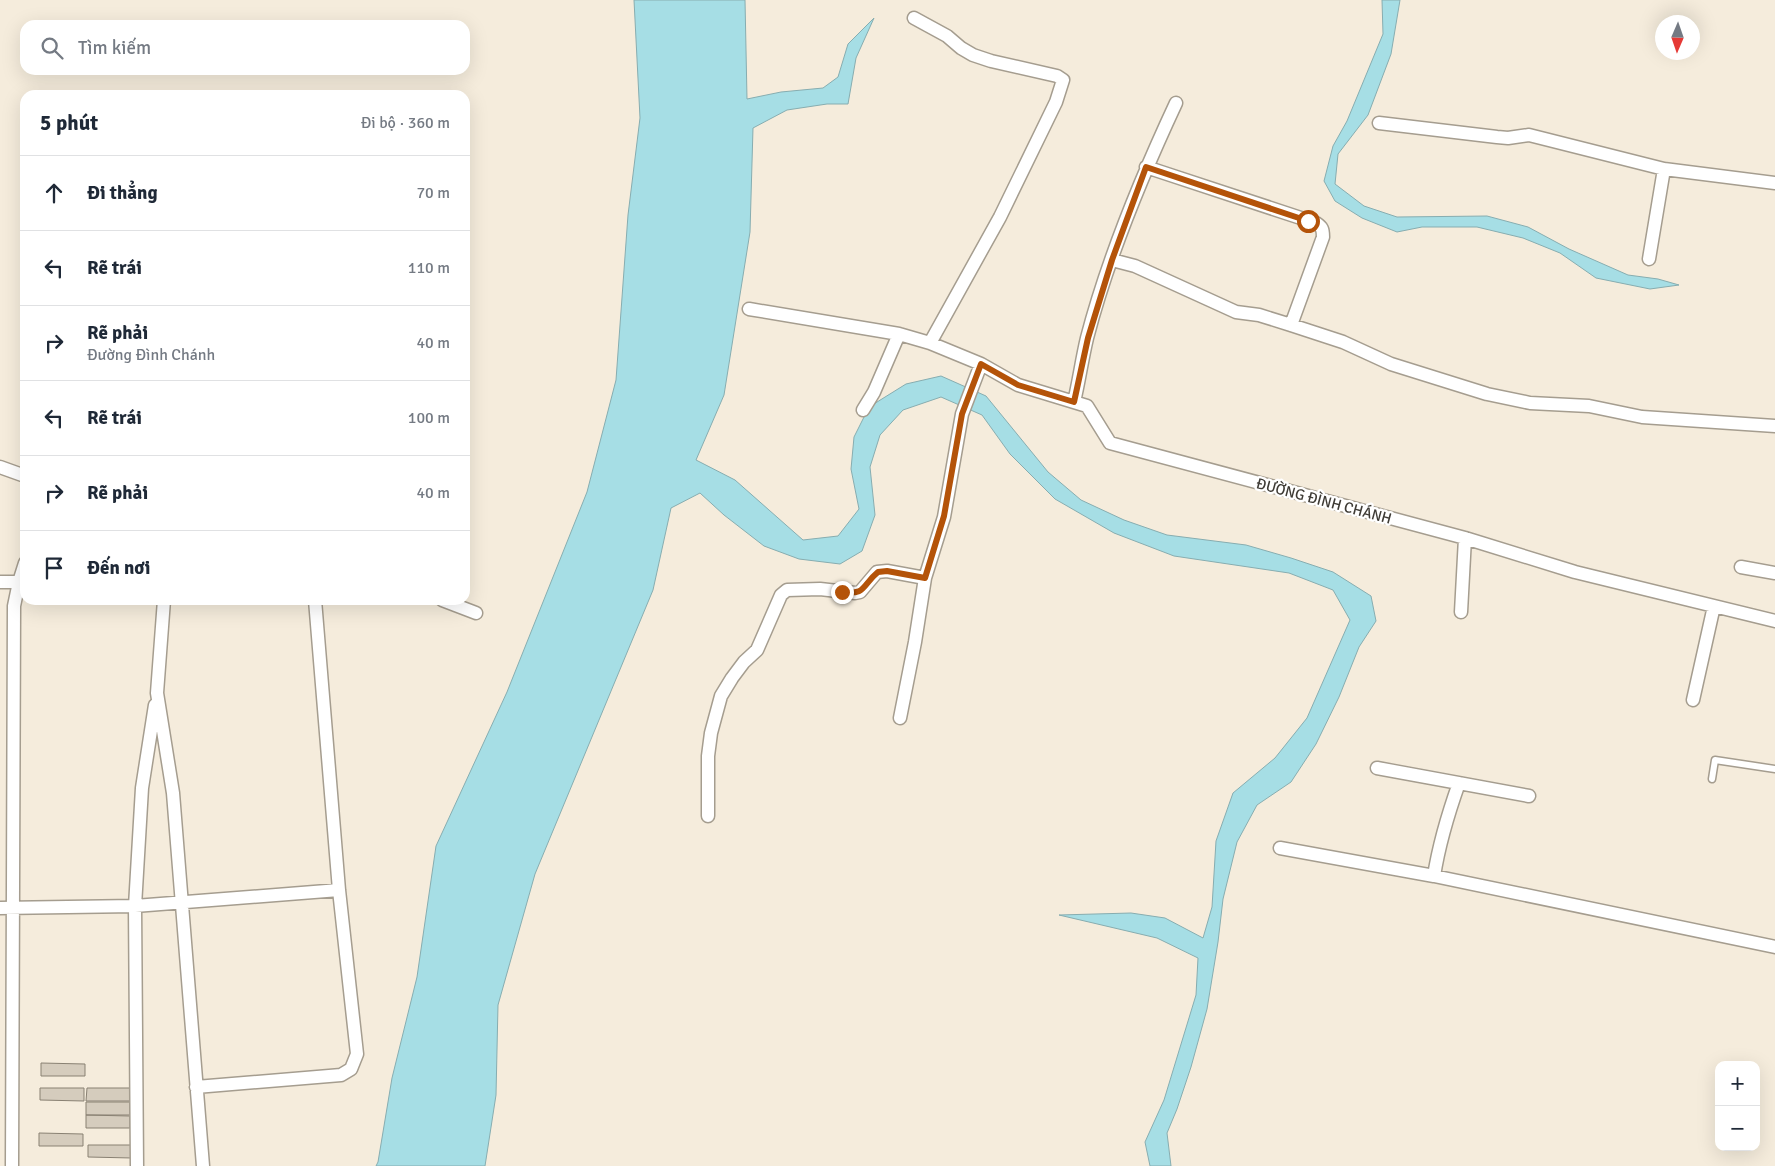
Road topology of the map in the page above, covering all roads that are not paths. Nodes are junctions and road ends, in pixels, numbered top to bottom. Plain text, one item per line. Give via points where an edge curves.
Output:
1 (914, 18) dead end
2 (1176, 103) dead end
3 (1378, 123) dead end
4 (1146, 167) junction
5 (1664, 169) junction
6 (1775, 183) edge
7 (1649, 259) dead end
8 (1112, 260) junction
9 (749, 309) dead end
10 (1291, 325) junction
11 (900, 334) junction
12 (930, 343) junction
13 (981, 364) junction
14 (1074, 402) junction
15 (863, 410) dead end
16 (1775, 426) edge
17 (0, 467) edge
18 (20, 474) edge
19 (1465, 538) junction
20 (1741, 567) dead end
21 (1775, 573) edge
22 (20, 577) edge
23 (925, 578) junction
24 (0, 582) edge
25 (18, 582) junction
26 (164, 605) edge
27 (315, 605) edge
28 (455, 605) edge
29 (1714, 606) junction
30 (1461, 612) dead end
31 (476, 613) dead end
32 (1775, 621) edge
33 (157, 692) junction
34 (1693, 700) dead end
35 (900, 718) dead end
36 (1377, 768) dead end
37 (1775, 769) edge
38 (1712, 779) dead end
39 (1459, 783) junction
40 (1529, 796) dead end
41 (708, 816) dead end
42 (1280, 848) dead end
43 (1434, 876) junction
44 (339, 890) junction
45 (183, 902) junction
46 (135, 906) junction
47 (6, 908) edge
48 (1775, 947) edge
49 (196, 1087) junction
50 (12, 1166) edge
51 (137, 1166) edge
52 (203, 1166) edge

1 - 12 street via 973,55 1063,80 1056,102 1000,217
2 - 4 street
3 - 5 street via 1497,138 1529,135
4 - 8 street
4 - 10 street via 1321,227 1323,237
5 - 6 street
5 - 7 street
8 - 10 street via 1135,266 1236,312
8 - 14 street via 1088,338
9 - 11 street, ĐƯỜNG ĐÌNH CHÁNH
10 - 16 street via 1343,342 1391,364 1512,400 1589,406 1642,417
11 - 12 street, ĐƯỜNG ĐÌNH CHÁNH
11 - 15 street
12 - 13 street, ĐƯỜNG ĐÌNH CHÁNH
13 - 14 street, ĐƯỜNG ĐÌNH CHÁNH via 1018,385
13 - 23 street via 964,408 944,516
14 - 19 street, ĐƯỜNG ĐÌNH CHÁNH via 1087,406 1110,443
17 - 18 street
19 - 29 street, ĐƯỜNG ĐÌNH CHÁNH via 1575,572
19 - 30 street
20 - 21 street
22 - 25 street
23 - 35 street
23 - 41 street via 878,572 860,592 812,589 787,590 781,595 757,650 744,662 721,696 708,756
24 - 25 street
25 - 47 street via 14,606
26 - 33 street
27 - 44 street
28 - 31 street
29 - 32 street, ĐƯỜNG ĐÌNH CHÁNH
29 - 34 street
33 - 45 street via 173,793
33 - 46 street via 142,788
36 - 39 street
37 - 38 lane via 1715,760
39 - 40 street
39 - 43 street via 1438,849
42 - 43 street
43 - 48 street
44 - 45 street
44 - 49 street via 357,1054 351,1069 341,1075
45 - 46 street
45 - 49 street
46 - 47 street
46 - 51 street
47 - 50 street
49 - 52 street

